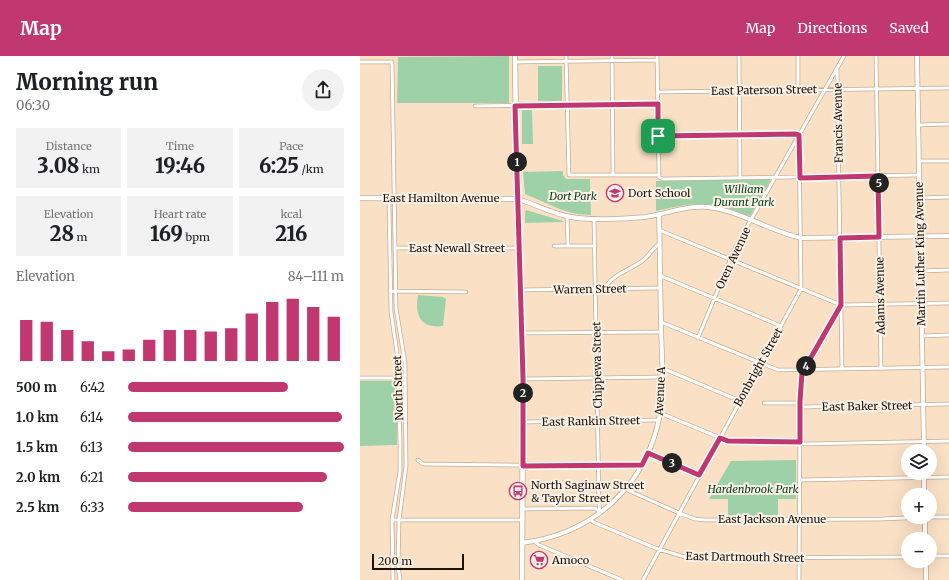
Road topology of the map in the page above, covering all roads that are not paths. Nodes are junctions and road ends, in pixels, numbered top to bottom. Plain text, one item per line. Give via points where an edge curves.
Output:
1 (515, 56) edge
2 (566, 56) edge
3 (612, 56) edge
4 (657, 56) edge
5 (739, 56) edge
6 (798, 56) edge
7 (844, 56) edge
8 (876, 56) edge
9 (917, 56) edge
10 (657, 60) junction
11 (612, 61) junction
12 (360, 62) edge
13 (515, 62) junction
14 (566, 62) junction
15 (837, 69) junction
16 (918, 88) junction
17 (949, 88) edge
18 (877, 89) junction
19 (739, 90) junction
20 (798, 90) junction
21 (825, 90) junction
22 (838, 90) junction
23 (658, 92) junction
24 (658, 104) junction
25 (612, 105) junction
26 (475, 106) dead end
27 (515, 106) junction
28 (567, 106) junction
29 (949, 124) edge
30 (918, 125) junction
31 (740, 134) junction
32 (799, 135) junction
33 (658, 136) junction
34 (919, 161) junction
35 (949, 161) edge
36 (613, 175) junction
37 (919, 175) junction
38 (659, 176) junction
39 (878, 176) junction
40 (774, 177) junction
41 (839, 177) junction
42 (740, 178) junction
43 (800, 178) junction
44 (949, 197) edge
45 (360, 198) edge
46 (394, 198) junction
47 (920, 198) junction
48 (518, 199) junction
49 (659, 214) junction
50 (567, 216) junction
51 (594, 219) junction
52 (751, 220) junction
53 (660, 230) junction
54 (920, 236) junction
55 (949, 236) edge
56 (879, 237) junction
57 (800, 238) junction
58 (840, 238) junction
59 (660, 243) junction
60 (554, 246) dead end
61 (568, 246) junction
62 (595, 246) junction
63 (395, 248) junction
64 (519, 248) junction
65 (730, 260) junction
66 (949, 270) edge
67 (921, 271) junction
68 (661, 276) junction
69 (660, 288) junction
70 (596, 289) junction
71 (605, 289) junction
72 (801, 289) junction
73 (520, 290) junction
74 (390, 291) junction
75 (396, 291) junction
76 (466, 292) dead end
77 (714, 298) junction
78 (921, 303) junction
79 (949, 303) edge
80 (880, 304) junction
81 (841, 305) junction
82 (661, 322) junction
83 (780, 326) junction
84 (661, 332) junction
85 (596, 333) junction
86 (522, 334) junction
87 (949, 335) edge
88 (921, 336) junction
89 (698, 338) junction
90 (761, 364) junction
91 (949, 367) edge
92 (662, 368) junction
93 (922, 368) junction
94 (842, 369) junction
95 (881, 369) junction
96 (804, 370) junction
97 (662, 377) junction
98 (360, 378) edge
99 (399, 378) junction
100 (405, 378) junction
101 (523, 378) junction
102 (597, 378) junction
103 (740, 401) junction
104 (764, 403) dead end
105 (922, 404) junction
106 (949, 404) edge
107 (800, 406) junction
108 (660, 414) junction
109 (658, 420) junction
110 (598, 421) junction
111 (523, 422) junction
112 (720, 438) junction
113 (923, 441) junction
114 (949, 441) edge
115 (800, 442) junction
116 (923, 444) edge
117 (400, 450) junction
118 (406, 450) junction
119 (648, 453) junction
120 (418, 460) dead end
121 (598, 465) junction
122 (642, 465) junction
123 (523, 466) junction
124 (699, 475) junction
125 (901, 476) edge
126 (937, 476) edge
127 (949, 477) edge
128 (800, 480) junction
129 (625, 489) junction
130 (523, 509) junction
131 (600, 512) junction
132 (679, 513) junction
133 (949, 516) edge
134 (901, 517) edge
135 (937, 517) edge
136 (591, 519) junction
137 (800, 519) junction
138 (392, 520) junction
139 (399, 520) junction
140 (522, 520) junction
141 (534, 541) junction
142 (522, 543) junction
143 (659, 549) junction
144 (937, 556) edge
145 (949, 556) edge
146 (901, 557) edge
147 (799, 558) junction
148 (926, 568) edge
149 (393, 580) edge
150 (400, 580) edge
151 (522, 580) edge
152 (622, 580) edge
153 (642, 580) edge
154 (799, 580) edge
155 (926, 580) edge

1 - 13 main road
2 - 14 street
3 - 11 street
4 - 10 street
5 - 19 street
6 - 20 street
7 - 15 street, Oren Avenue
8 - 18 street, Adams Avenue
9 - 16 street, Martin Luther King Avenue
10 - 11 street
10 - 23 street
11 - 14 street
11 - 25 street
12 - 46 street, North Street via 392,62
13 - 14 street
13 - 27 main road
14 - 28 street
15 - 21 street, Oren Avenue
15 - 22 street, Francis Avenue
16 - 17 street, East Paterson Street
16 - 18 street, East Paterson Street
16 - 30 street, Martin Luther King Avenue
18 - 22 street, East Paterson Street
18 - 39 street, Adams Avenue
19 - 20 street, East Paterson Street
19 - 23 street, East Paterson Street
19 - 31 street
20 - 21 street, East Paterson Street
21 - 22 street, East Paterson Street
21 - 32 street, Oren Avenue
22 - 41 street, Francis Avenue
23 - 24 street
24 - 25 street
24 - 33 street
25 - 28 street
25 - 36 street
26 - 27 street
27 - 28 street
27 - 48 main road
28 - 36 street via 569,175
29 - 30 street
30 - 34 street, Martin Luther King Avenue
31 - 32 street
31 - 33 street
31 - 42 street
32 - 40 street, Oren Avenue
32 - 43 street
33 - 38 street
34 - 35 street
34 - 37 street, Martin Luther King Avenue
36 - 38 street
37 - 39 street
37 - 47 street, Martin Luther King Avenue
38 - 42 street via 663,179
39 - 41 street
39 - 56 street, Adams Avenue
40 - 42 street
40 - 43 street
40 - 52 street, Oren Avenue
41 - 43 street
41 - 58 street, Francis Avenue
43 - 57 street
44 - 47 street
45 - 46 main road, East Hamilton Avenue
46 - 48 main road, East Hamilton Avenue
46 - 63 street, North Street
46 - 74 street, North Street via 389,204
47 - 54 street, Martin Luther King Avenue
48 - 50 street, East Hamilton Avenue
48 - 64 main road
49 - 51 street, East Hamilton Avenue
49 - 52 street, East Hamilton Avenue via 706,207
49 - 53 street, Avenue A
50 - 51 street, East Hamilton Avenue
50 - 61 street
51 - 62 street, Chippewa Street
52 - 57 street, East Hamilton Avenue
52 - 65 street, Oren Avenue
53 - 59 street, Avenue A
53 - 65 street
54 - 55 street, East Hamilton Avenue
54 - 56 street, East Hamilton Avenue
54 - 67 street, Martin Luther King Avenue
56 - 58 street, East Hamilton Avenue
56 - 80 street, Adams Avenue
57 - 58 street, East Hamilton Avenue
57 - 72 street
58 - 81 street, Francis Avenue
59 - 68 street, Avenue A
59 - 71 street via 641,262 614,278
60 - 61 street
61 - 62 street
62 - 70 street, Chippewa Street
63 - 64 street, East Newall Street
63 - 75 street, North Street
64 - 73 main road
65 - 72 street
65 - 77 street, Oren Avenue
66 - 67 street
67 - 78 street, Martin Luther King Avenue
68 - 69 street, Avenue A
68 - 77 street
69 - 71 street, Warren Street
69 - 82 street, Avenue A
70 - 71 street, Warren Street
70 - 73 street, Warren Street
70 - 85 street, Chippewa Street
72 - 81 street
72 - 83 street, Bonbright Street
73 - 86 main road
74 - 75 street
74 - 99 street, North Street
75 - 76 street
75 - 100 street, North Street
77 - 83 street
77 - 89 street, Oren Avenue
78 - 79 street
78 - 80 street
78 - 88 street, Martin Luther King Avenue
80 - 81 street
80 - 95 street, Adams Avenue
81 - 94 street, Francis Avenue
81 - 96 street
82 - 84 street, Avenue A
82 - 89 street
83 - 90 street, Bonbright Street
84 - 85 street
84 - 92 street, Avenue A
85 - 86 street
85 - 102 street, Chippewa Street
86 - 101 main road
87 - 88 street
88 - 93 street, Martin Luther King Avenue
89 - 90 street
90 - 96 street via 778,370
90 - 103 street, Bonbright Street
91 - 93 street
92 - 97 street, Avenue A
92 - 103 street
93 - 95 street
93 - 105 street, Martin Luther King Avenue
94 - 95 street
94 - 96 street
96 - 107 street
97 - 102 street
97 - 108 street, Avenue A
98 - 99 street
99 - 100 street
99 - 117 street, North Street
100 - 118 street, North Street
101 - 102 street
101 - 111 main road
102 - 110 street, Chippewa Street
103 - 112 street, Bonbright Street
104 - 107 street, East Baker Street via 797,403
105 - 106 street, East Baker Street
105 - 107 street, East Baker Street via 804,408
105 - 113 street, Martin Luther King Avenue
107 - 115 street
108 - 109 street, Avenue A
108 - 112 street
109 - 110 street, East Rankin Street
109 - 119 street, Avenue A
110 - 111 street, East Rankin Street
110 - 121 street, Chippewa Street
111 - 123 main road
112 - 115 street via 728,441
112 - 124 street, Bonbright Street
113 - 114 street
113 - 115 street via 804,444
113 - 116 street, Martin Luther King Avenue
115 - 128 street
117 - 118 street
117 - 138 street, North Street via 400,471
118 - 139 street, North Street via 406,477
119 - 122 street, Avenue A
119 - 124 street
120 - 123 street via 423,464
121 - 122 street
121 - 123 street
121 - 131 street, Chippewa Street
122 - 129 street, Avenue A
123 - 130 main road
124 - 132 street, Bonbright Street
125 - 128 street
126 - 127 street
128 - 137 street
129 - 131 street, Avenue A
129 - 132 street, East Jackson Avenue
130 - 131 street via 595,508
130 - 140 main road
131 - 136 street, Avenue A
132 - 137 street, East Jackson Avenue via 705,520
132 - 143 street, Bonbright Street
133 - 135 street
134 - 137 street, East Jackson Avenue
136 - 141 street, Avenue A via 559,535
136 - 143 street, East Dartmouth Street
137 - 147 street
138 - 139 street
138 - 149 street, North Street
139 - 140 street
139 - 150 street, North Street
140 - 142 main road
141 - 142 street, Avenue A
141 - 152 street
142 - 151 main road
143 - 147 street, East Dartmouth Street via 688,558
143 - 153 street, Bonbright Street
144 - 145 street
146 - 147 street, East Dartmouth Street
147 - 154 street
148 - 155 street

